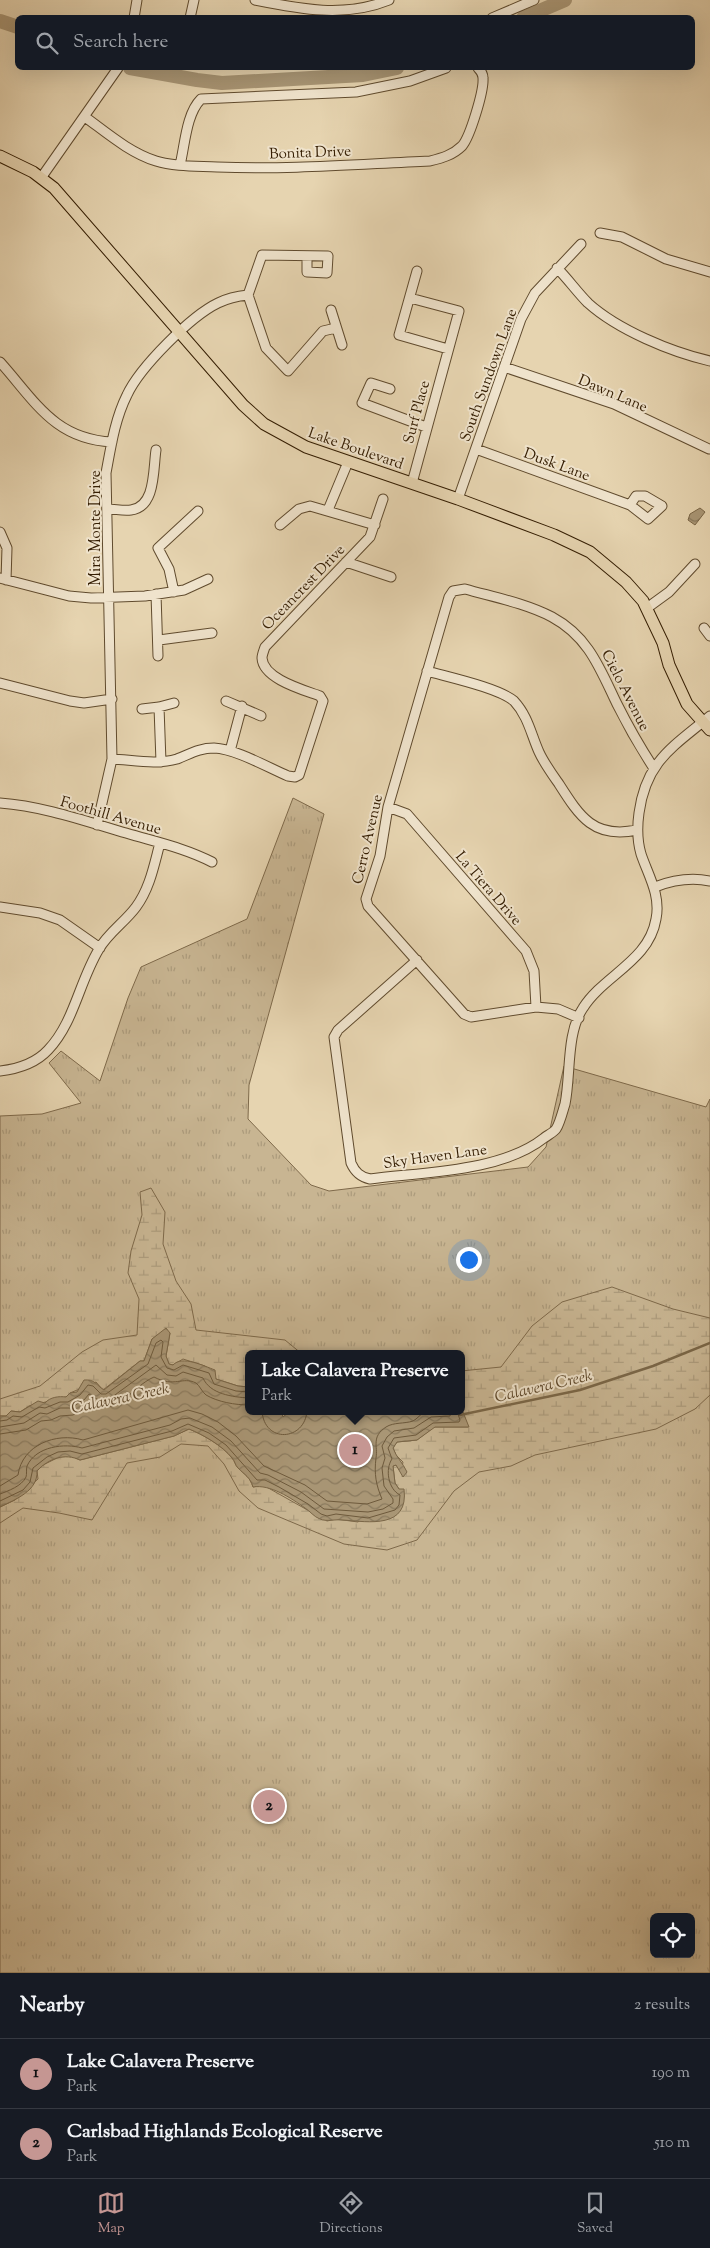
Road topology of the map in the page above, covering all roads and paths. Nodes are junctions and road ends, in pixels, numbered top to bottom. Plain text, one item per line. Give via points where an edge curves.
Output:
1 (136, 0) edge
2 (194, 0) edge
3 (255, 0) edge
4 (307, 0) edge
5 (534, 0) edge
6 (386, 1) edge
7 (515, 3) edge
8 (305, 10) junction
9 (316, 14) edge
10 (134, 15) edge
11 (191, 15) edge
12 (497, 15) edge
13 (117, 70) edge
14 (440, 70) edge
15 (479, 70) edge
16 (85, 117) junction
17 (0, 156) edge
18 (180, 165) junction
19 (41, 178) junction
20 (600, 233) dead end
21 (581, 244) dead end
22 (307, 256) dead end
23 (558, 268) junction
24 (417, 271) dead end
25 (710, 272) edge
26 (248, 295) junction
27 (410, 298) junction
28 (331, 310) dead end
29 (336, 328) junction
30 (180, 333) junction
31 (342, 345) dead end
32 (448, 349) junction
33 (710, 361) edge
34 (0, 362) edge
35 (504, 367) junction
36 (390, 389) dead end
37 (426, 427) junction
38 (112, 442) junction
39 (476, 449) junction
40 (710, 449) edge
41 (156, 450) dead end
42 (348, 462) junction
43 (412, 483) junction
44 (383, 499) dead end
45 (458, 499) junction
46 (630, 505) dead end
47 (107, 509) junction
48 (328, 510) junction
49 (198, 511) dead end
50 (280, 525) dead end
51 (375, 525) junction
52 (0, 532) edge
53 (346, 562) junction
54 (695, 564) dead end
55 (391, 577) dead end
56 (3, 579) edge
57 (208, 579) dead end
58 (458, 589) joint
59 (174, 592) junction
60 (156, 594) junction
61 (109, 597) junction
62 (647, 608) junction
63 (212, 633) dead end
64 (159, 640) junction
65 (158, 656) dead end
66 (428, 671) junction
67 (0, 683) edge
68 (112, 700) junction
69 (226, 701) dead end
70 (174, 703) dead end
71 (242, 706) junction
72 (159, 707) junction
73 (142, 709) dead end
74 (261, 716) dead end
75 (707, 723) edge
76 (230, 751) junction
77 (112, 759) junction
78 (161, 762) junction
79 (653, 767) junction
80 (0, 803) edge
81 (388, 807) junction
82 (97, 824) junction
83 (637, 830) junction
84 (160, 843) junction
85 (212, 862) dead end
86 (710, 882) edge
87 (654, 887) junction
88 (0, 907) edge
89 (100, 948) junction
90 (417, 960) junction
91 (536, 1007) junction
92 (579, 1018) junction
93 (0, 1071) edge

1 - 10 street
2 - 11 street
3 - 8 street
4 - 8 street
5 - 7 street
6 - 9 street
7 - 12 street
8 - 9 street
13 - 16 street
14 - 18 street via 410,81 356,92 201,99 191,114
15 - 18 street, Bonita Drive via 483,78 482,87 468,136 462,146 444,158 292,167
16 - 18 street, Bonita Drive via 139,154 158,162
16 - 19 street
17 - 19 main road, Lake Boulevard
19 - 30 main road, Lake Boulevard via 54,188
20 - 25 street via 622,237 666,259
21 - 23 street, South Sundown Lane
22 - 26 street via 262,255
23 - 33 street via 589,303 619,325 674,351
23 - 35 street, South Sundown Lane via 535,293 521,319
24 - 27 street
26 - 29 street via 266,348 288,371 323,332
26 - 30 street, Mira Monte Drive via 234,297 205,310
27 - 32 street via 399,335
27 - 32 street, Surf Place via 459,311
28 - 29 street
29 - 31 street
30 - 38 street, Mira Monte Drive via 147,364 133,383 114,428
30 - 42 main road, Lake Boulevard via 243,405 264,424 306,447
32 - 37 street, Surf Place
34 - 38 street via 49,418 68,432
35 - 39 street, South Sundown Lane
35 - 40 street, Dawn Lane via 614,404
36 - 37 street via 371,383 362,403
37 - 43 street, Surf Place
38 - 47 street, Mira Monte Drive via 106,473
39 - 45 street, South Sundown Lane
39 - 46 street, Dusk Lane
41 - 47 street via 149,498 144,505 132,510
42 - 43 main road, Lake Boulevard
42 - 48 street
43 - 45 main road, Lake Boulevard
44 - 51 street, Oceancrest Drive
45 - 62 main road, Lake Boulevard via 590,552 626,582
47 - 61 street, Mira Monte Drive
48 - 50 street via 310,506 299,509
48 - 51 street
49 - 59 street via 158,548 169,570
51 - 53 street, Oceancrest Drive via 370,537
52 - 56 street via 7,548
53 - 55 street
53 - 76 street, Oceancrest Drive via 265,646 262,658 264,665 279,680 323,701 299,775 288,776
54 - 62 street via 670,592
56 - 61 street via 69,596
57 - 59 street
58 - 66 street, Cerro Avenue via 449,597
58 - 79 street, Cielo Avenue via 465,588 536,610 570,629 599,663 625,719
59 - 60 street
60 - 61 street
60 - 64 street
61 - 68 street, Mira Monte Drive
62 - 75 main road, Lake Boulevard via 687,704
63 - 64 street
64 - 65 street
66 - 81 street, Cerro Avenue
66 - 83 street via 513,700 526,717 540,754 578,815 600,830 623,833
67 - 68 street via 70,702
68 - 77 street, Mira Monte Drive
69 - 71 street
70 - 72 street
71 - 74 street
71 - 76 street
72 - 73 street
72 - 78 street
75 - 79 street, Sky Haven Lane
76 - 78 street via 204,748
77 - 78 street
77 - 82 street, Mira Monte Drive
79 - 83 street, Sky Haven Lane via 641,798
80 - 82 street, Foothill Avenue via 26,806
81 - 90 street, Cerro Avenue via 380,856 366,899 368,906
81 - 91 street, La Tiera Drive via 407,814 526,951 534,971
82 - 84 street, Foothill Avenue
83 - 87 street, Sky Haven Lane via 640,853
84 - 85 street, Foothill Avenue via 191,851
84 - 89 street via 148,884 137,906
86 - 87 street via 686,879
87 - 92 street, Sky Haven Lane via 656,920 648,941 639,954 595,993 582,1008
88 - 89 street via 40,913 60,920
89 - 93 street via 62,1036 31,1063
90 - 91 street, Cerro Avenue via 464,1014 471,1017
90 - 92 street, Sky Haven Lane via 334,1037 351,1163 363,1178 486,1165 531,1148 556,1129 565,1104 573,1038
91 - 92 street, Cerro Avenue via 558,1009

